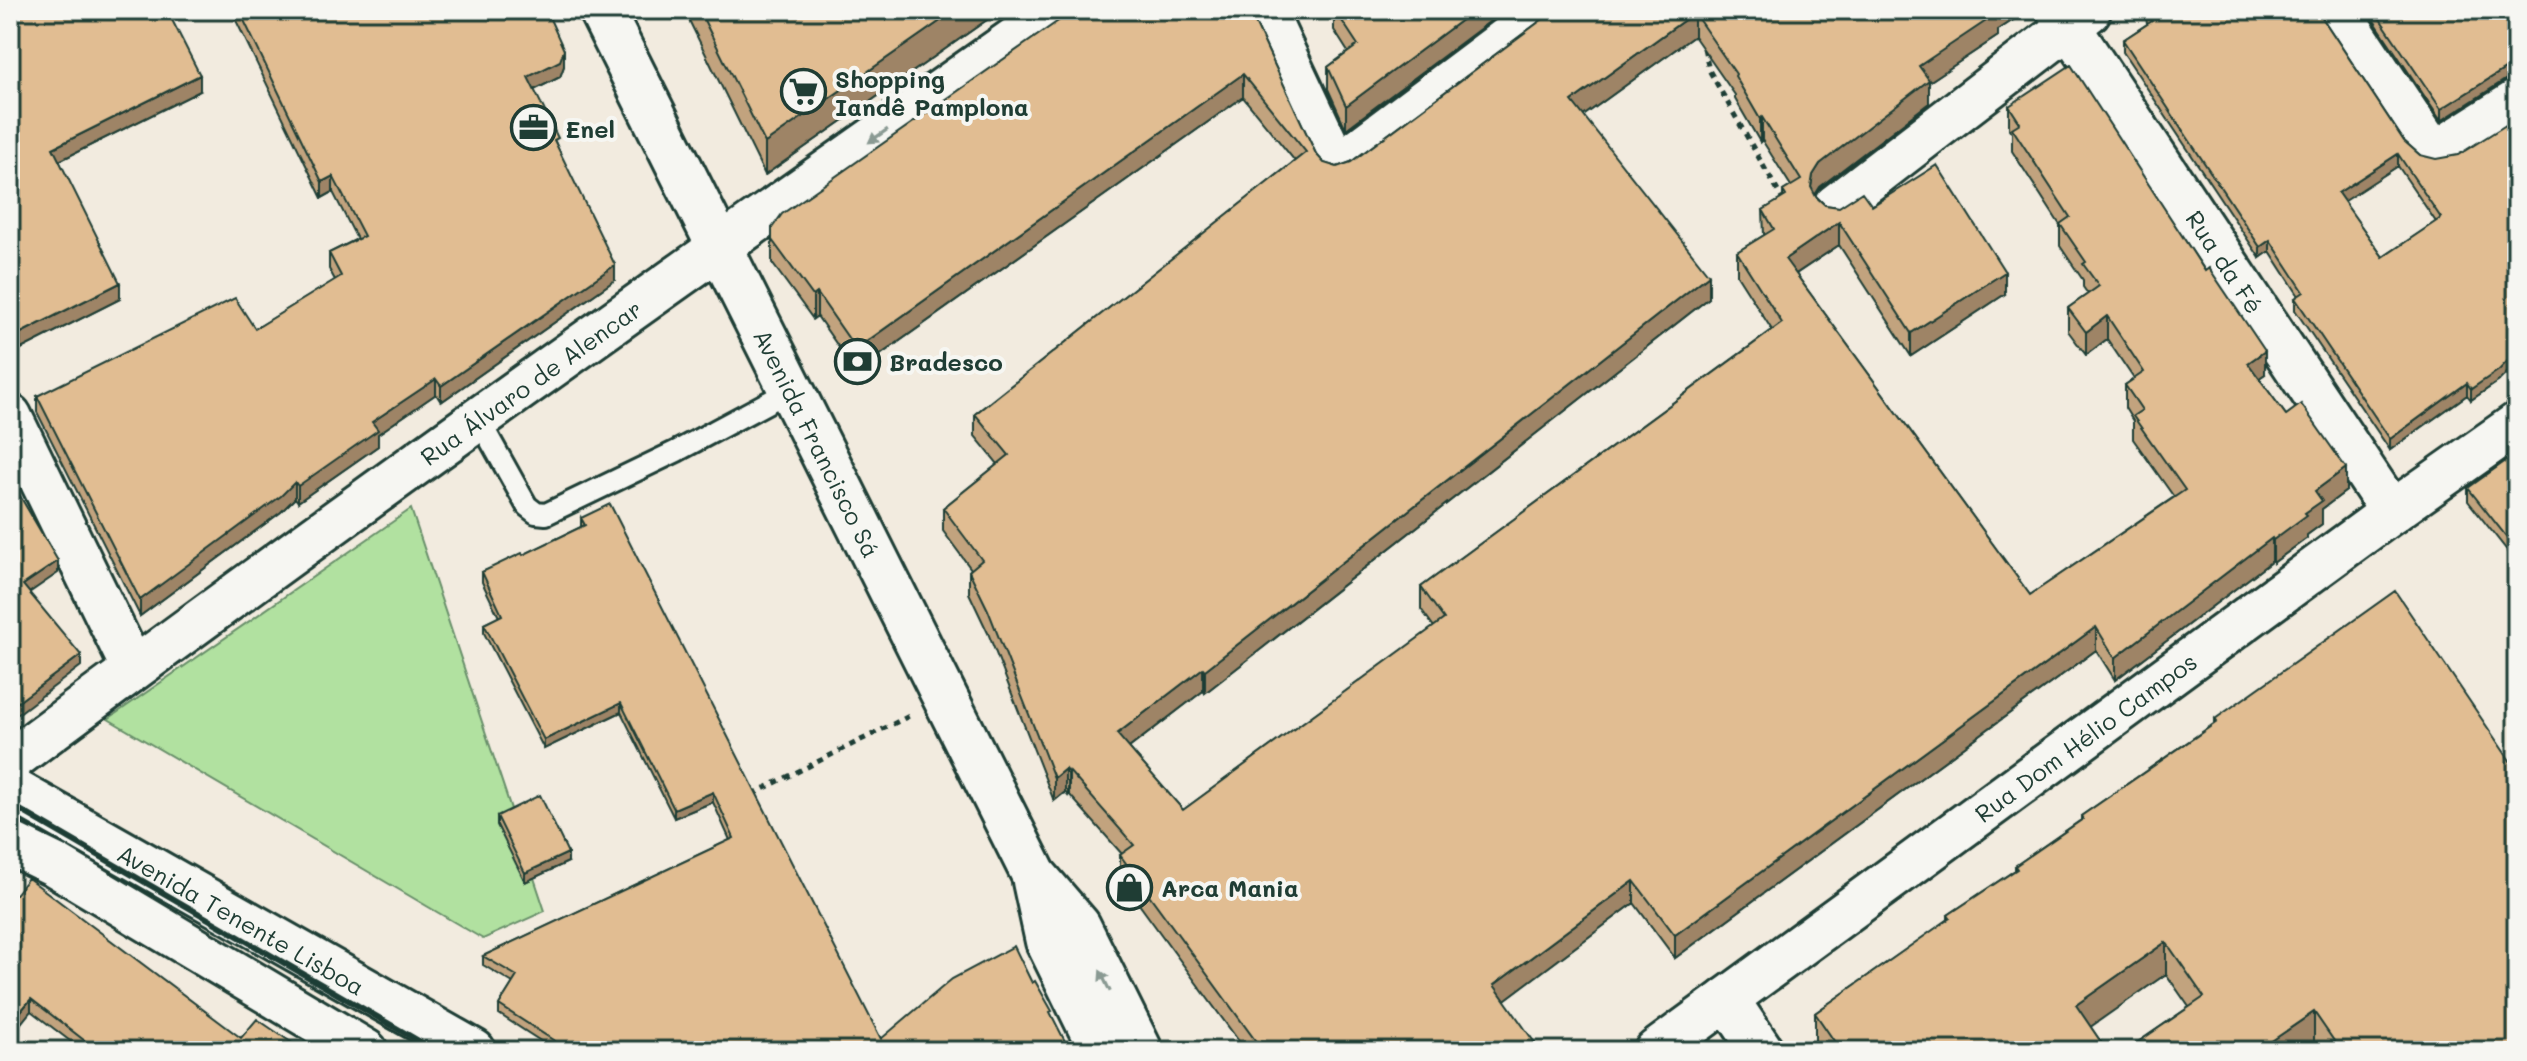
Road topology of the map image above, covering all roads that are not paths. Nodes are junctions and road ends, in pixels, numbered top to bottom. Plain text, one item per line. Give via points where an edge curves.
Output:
1 (601, 10) edge
2 (1056, 10) edge
3 (1264, 10) edge
4 (1545, 10) edge
5 (2338, 10) edge
6 (2072, 15) edge
7 (2517, 101) edge
8 (1835, 206) edge
9 (720, 248) junction
10 (791, 390) junction
11 (10, 416) edge
12 (479, 420) junction
13 (2517, 424) edge
14 (2392, 512) junction
15 (133, 669) junction
16 (10, 761) edge
17 (10, 788) edge
18 (10, 843) edge
19 (1034, 875) junction
20 (1727, 999) junction
21 (366, 1051) edge
22 (474, 1051) edge
23 (1102, 1051) edge
24 (1140, 1051) edge
25 (1656, 1051) edge
26 (1762, 1051) edge

1 - 9 main road, Avenida Francisco Sá
2 -> 9 street, Rua Álvaro de Alencar
3 - 4 street via 1337,166
5 - 7 street via 2434,147 2446,146
6 - 8 street
6 - 14 street, Rua da Fé
9 - 10 main road, Avenida Francisco Sá
9 - 12 street, Rua Álvaro de Alencar
10 - 12 lane via 546,514 527,506
10 - 19 main road, Avenida Francisco Sá
11 - 15 street
12 - 15 street, Rua Álvaro de Alencar
13 - 14 street, Rua Dom Hélio Campos
14 - 20 street, Rua Dom Hélio Campos
15 - 16 street, Rua Álvaro de Alencar
17 - 22 street, Avenida Tenente Lisboa
18 - 21 street, Avenida Tenente Lisboa
19 - 23 main road, Avenida Francisco Sá via 1048,941
24 -> 19 main road, Avenida Francisco Sá via 1078,926
20 - 25 street, Rua Dom Hélio Campos
20 - 26 street

